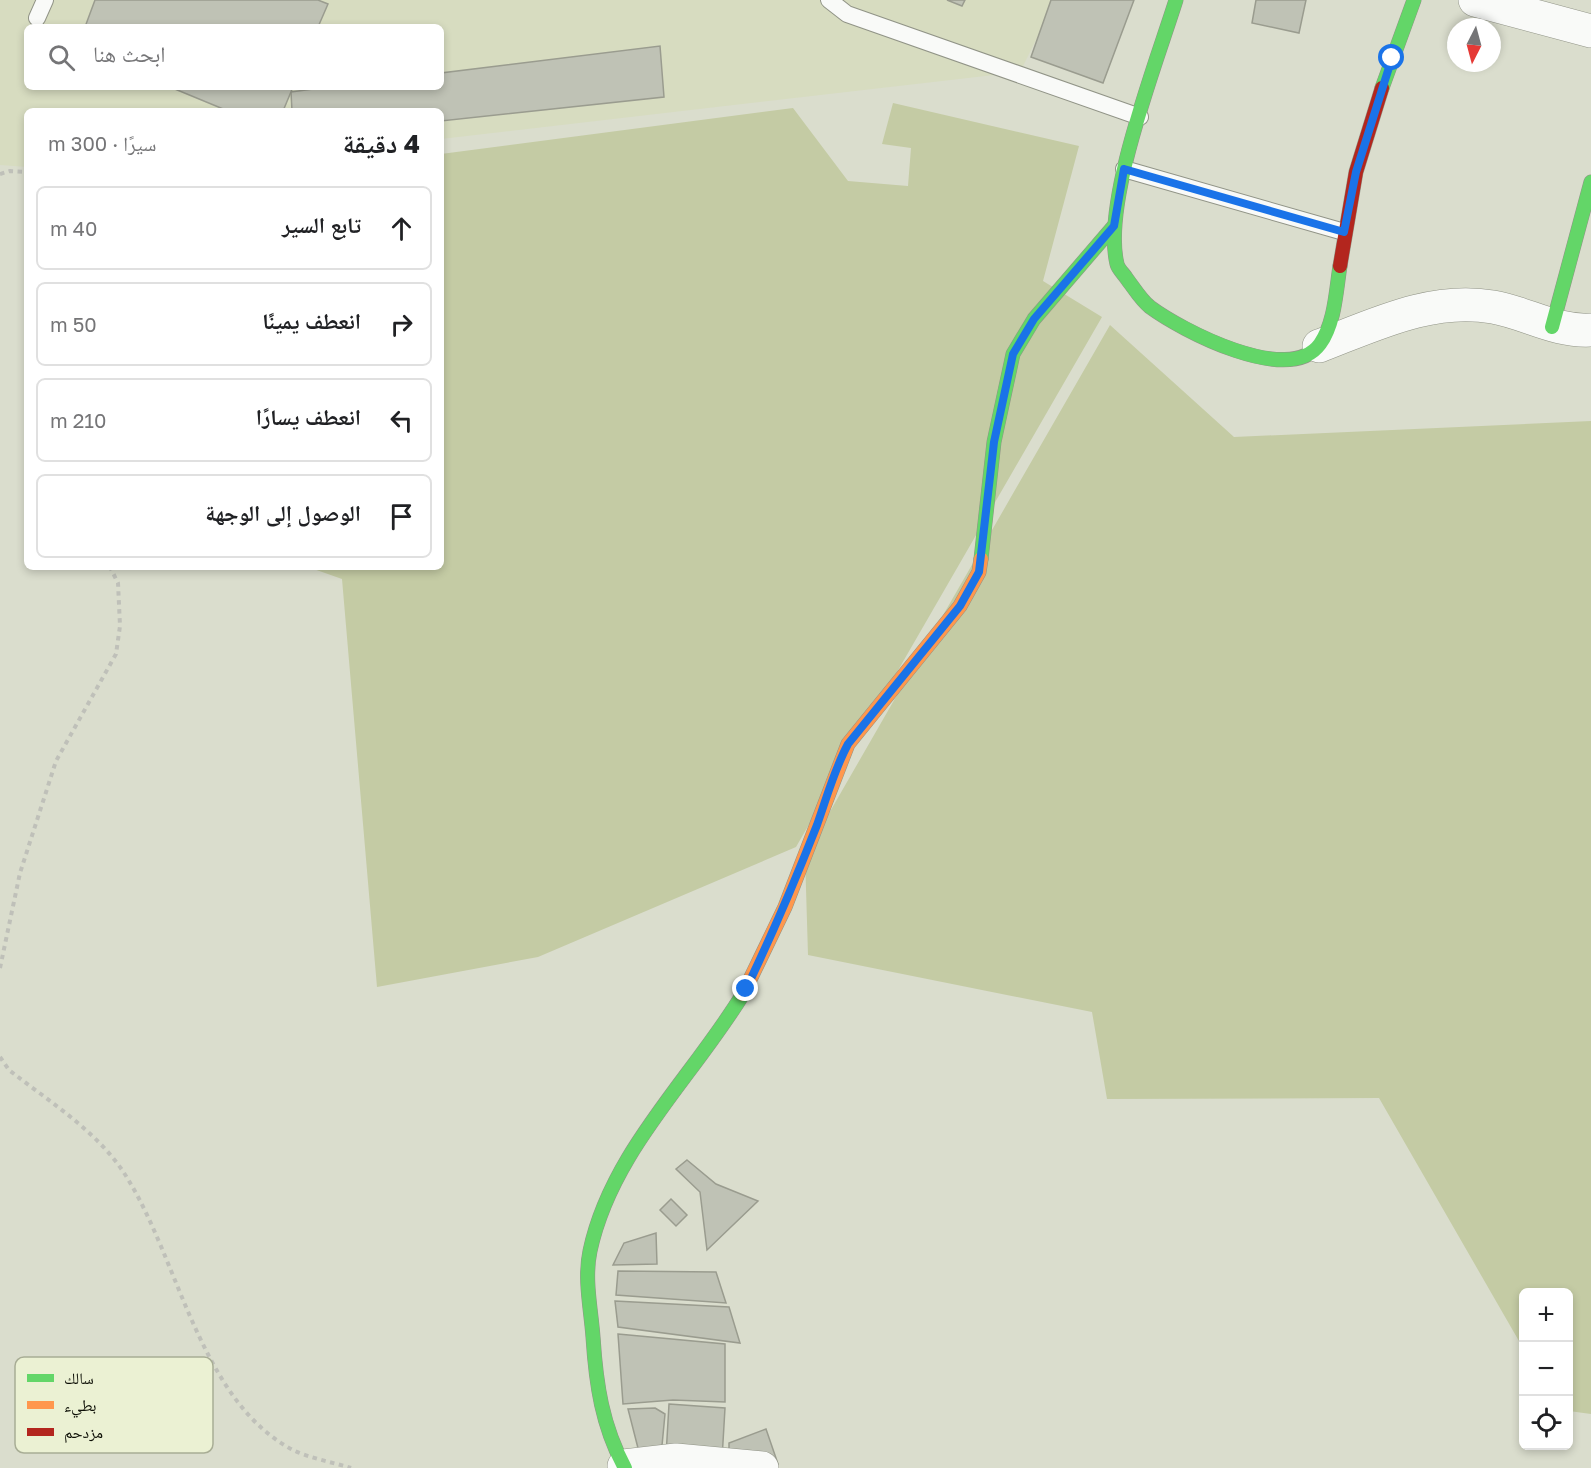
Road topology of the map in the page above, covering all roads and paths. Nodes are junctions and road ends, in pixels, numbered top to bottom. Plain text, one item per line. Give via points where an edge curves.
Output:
1 (45, 0) edge
2 (829, 0) edge
3 (1176, 0) edge
4 (1414, 0) edge
5 (1475, 0) edge
6 (37, 18) dead end
7 (1591, 31) edge
8 (1140, 117) junction
9 (1124, 169) junction
10 (24, 172) edge
11 (0, 174) edge
12 (1591, 182) edge
13 (1114, 226) junction
14 (1344, 232) junction
15 (1552, 327) junction
16 (1591, 330) edge
17 (1319, 346) junction
18 (112, 570) edge
19 (0, 968) edge
20 (0, 1057) edge
21 (209, 1357) edge
22 (213, 1366) edge
23 (625, 1467) edge
24 (351, 1468) edge
25 (762, 1468) edge

1 - 6 lane
2 - 8 lane via 847,14
3 - 8 street
4 - 14 street via 1356,172
5 - 7 street
8 - 9 street
9 - 13 street
9 - 14 lane
10 - 11 path
12 - 15 street
13 - 17 street via 1118,266 1148,306 1196,334 1264,360 1298,358
13 - 23 street via 1034,319 1013,354 994,442 979,572 960,606 848,744 835,768 778,924 746,989 632,1156 604,1204 589,1254 595,1373 604,1426
14 - 17 street via 1331,321
15 - 16 street
15 - 17 street via 1493,307 1465,306 1412,311
18 - 19 path via 118,583 120,626 116,654 56,761 20,873
20 - 21 path via 9,1070 90,1134 128,1178
22 - 24 path via 218,1377 257,1422 291,1449
23 - 25 street via 676,1460

